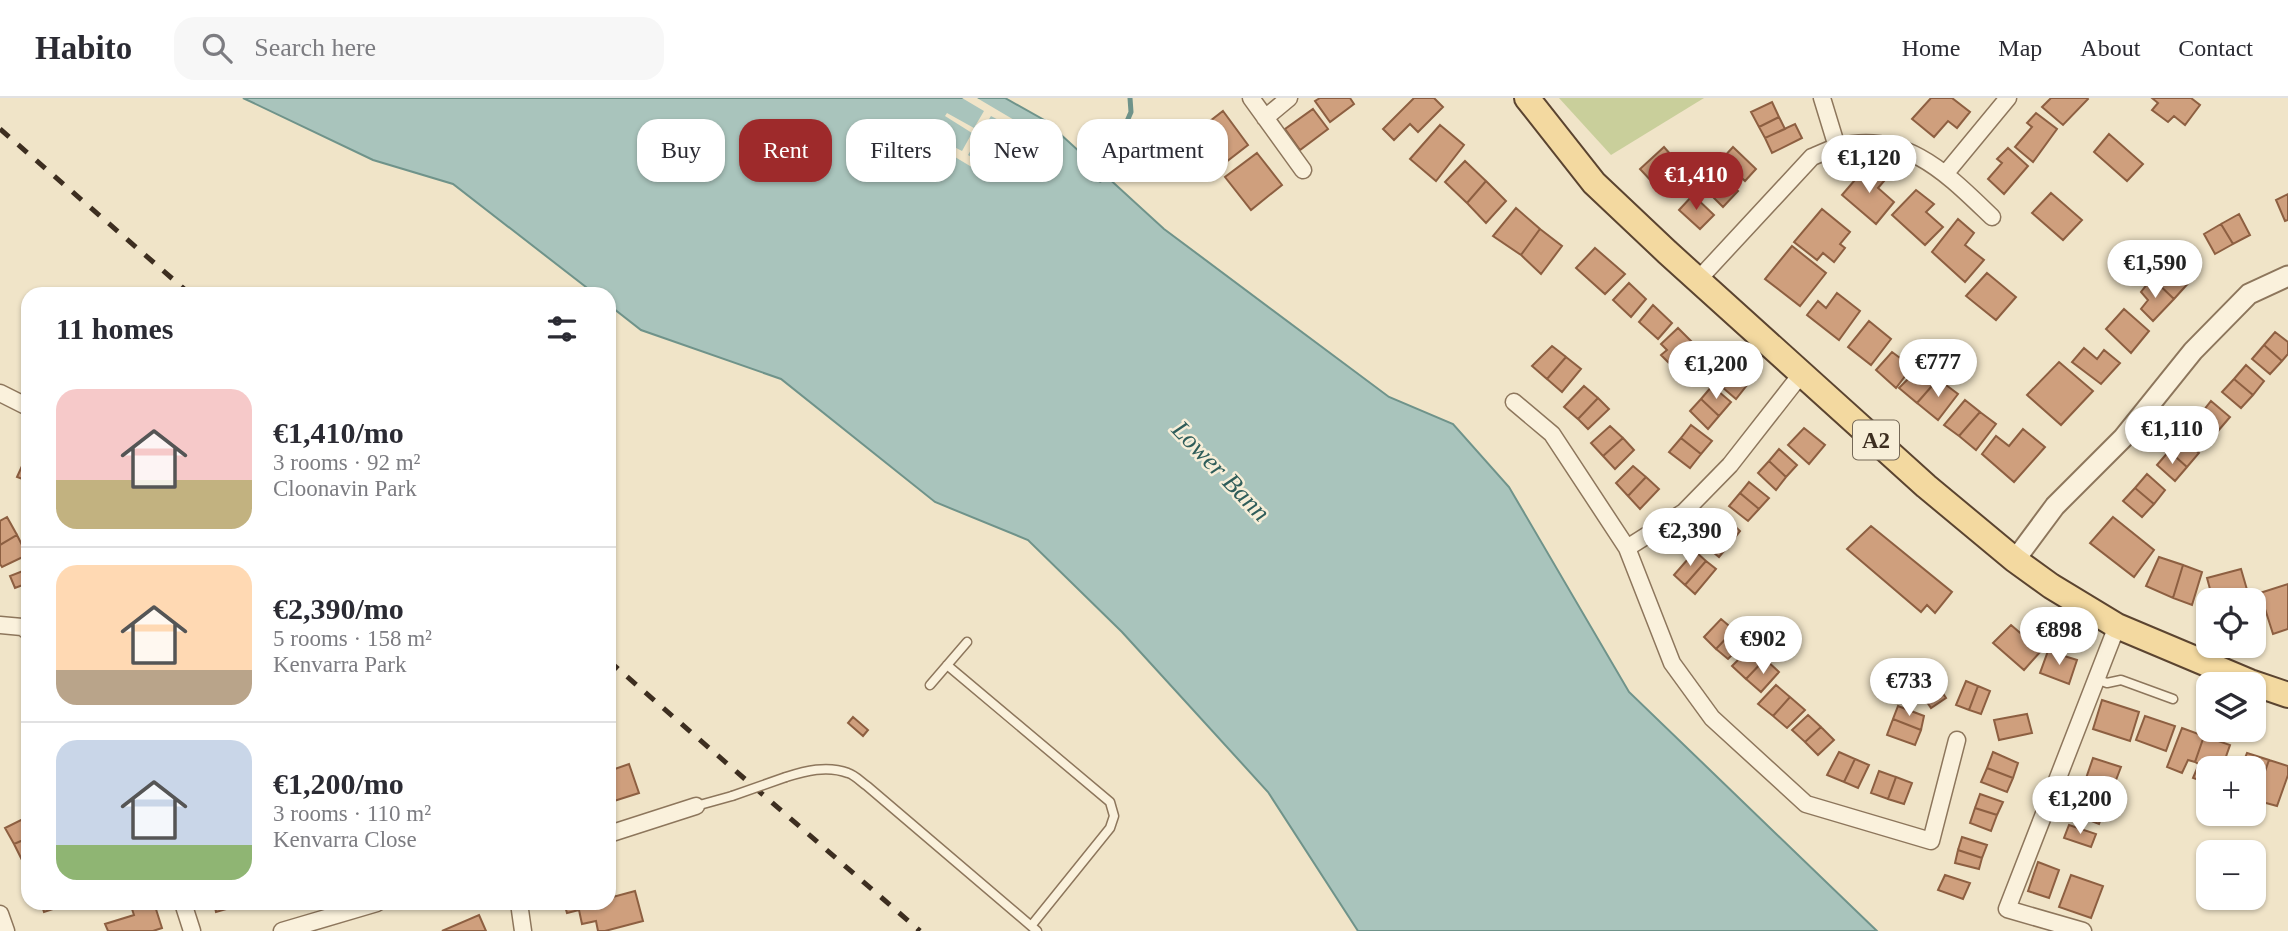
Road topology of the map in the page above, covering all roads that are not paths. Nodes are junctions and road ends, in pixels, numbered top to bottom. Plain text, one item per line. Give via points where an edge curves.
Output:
1 (1251, 98) edge
2 (1289, 98) edge
3 (1527, 98) edge
4 (1822, 98) edge
5 (2008, 98) edge
6 (1265, 118) junction
7 (1836, 147) junction
8 (1303, 170) dead end
9 (1946, 173) junction
10 (1992, 217) dead end
11 (2288, 276) edge
12 (1698, 281) junction
13 (1802, 373) junction
14 (0, 393) edge
15 (1514, 402) dead end
16 (21, 404) edge
17 (1627, 548) junction
18 (2015, 560) junction
19 (0, 625) edge
20 (2117, 626) junction
21 (21, 628) edge
22 (967, 642) dead end
23 (947, 665) junction
24 (2096, 679) junction
25 (930, 685) dead end
26 (2288, 695) edge
27 (2173, 699) dead end
28 (1957, 740) dead end
29 (696, 806) joint
30 (616, 832) edge
31 (185, 910) edge
32 (358, 910) edge
33 (520, 910) edge
34 (0, 914) edge
35 (313, 926) edge
36 (1034, 928) edge
37 (6, 931) edge
38 (192, 931) edge
39 (282, 931) edge
40 (523, 931) edge
41 (2083, 931) edge

1 - 6 street
2 - 6 street
3 - 12 main road, A2 via 1594,183
4 - 7 street
5 - 9 street
6 - 8 street
7 - 9 street via 1878,143 1913,153
7 - 12 street via 1812,157
9 - 10 street
11 - 18 street via 2249,293 2193,351 2123,438 2055,506
12 - 13 main road, A2
13 - 17 street via 1730,465 1684,512
13 - 18 main road, A2
14 - 16 street
15 - 17 street via 1552,434
17 - 28 street via 1672,663 1712,718 1805,804 1931,841
18 - 20 main road, A2
19 - 21 street
20 - 24 street
20 - 26 main road, A2
22 - 23 lane
23 - 25 lane
23 - 36 lane via 1110,802 1114,816 1110,828
24 - 27 lane via 2107,683 2121,680
24 - 41 street via 2007,909
29 - 30 street
29 - 36 lane, bridge via 807,770 849,773
31 - 38 street
32 - 35 street
33 - 40 street
34 - 37 street
35 - 39 street

